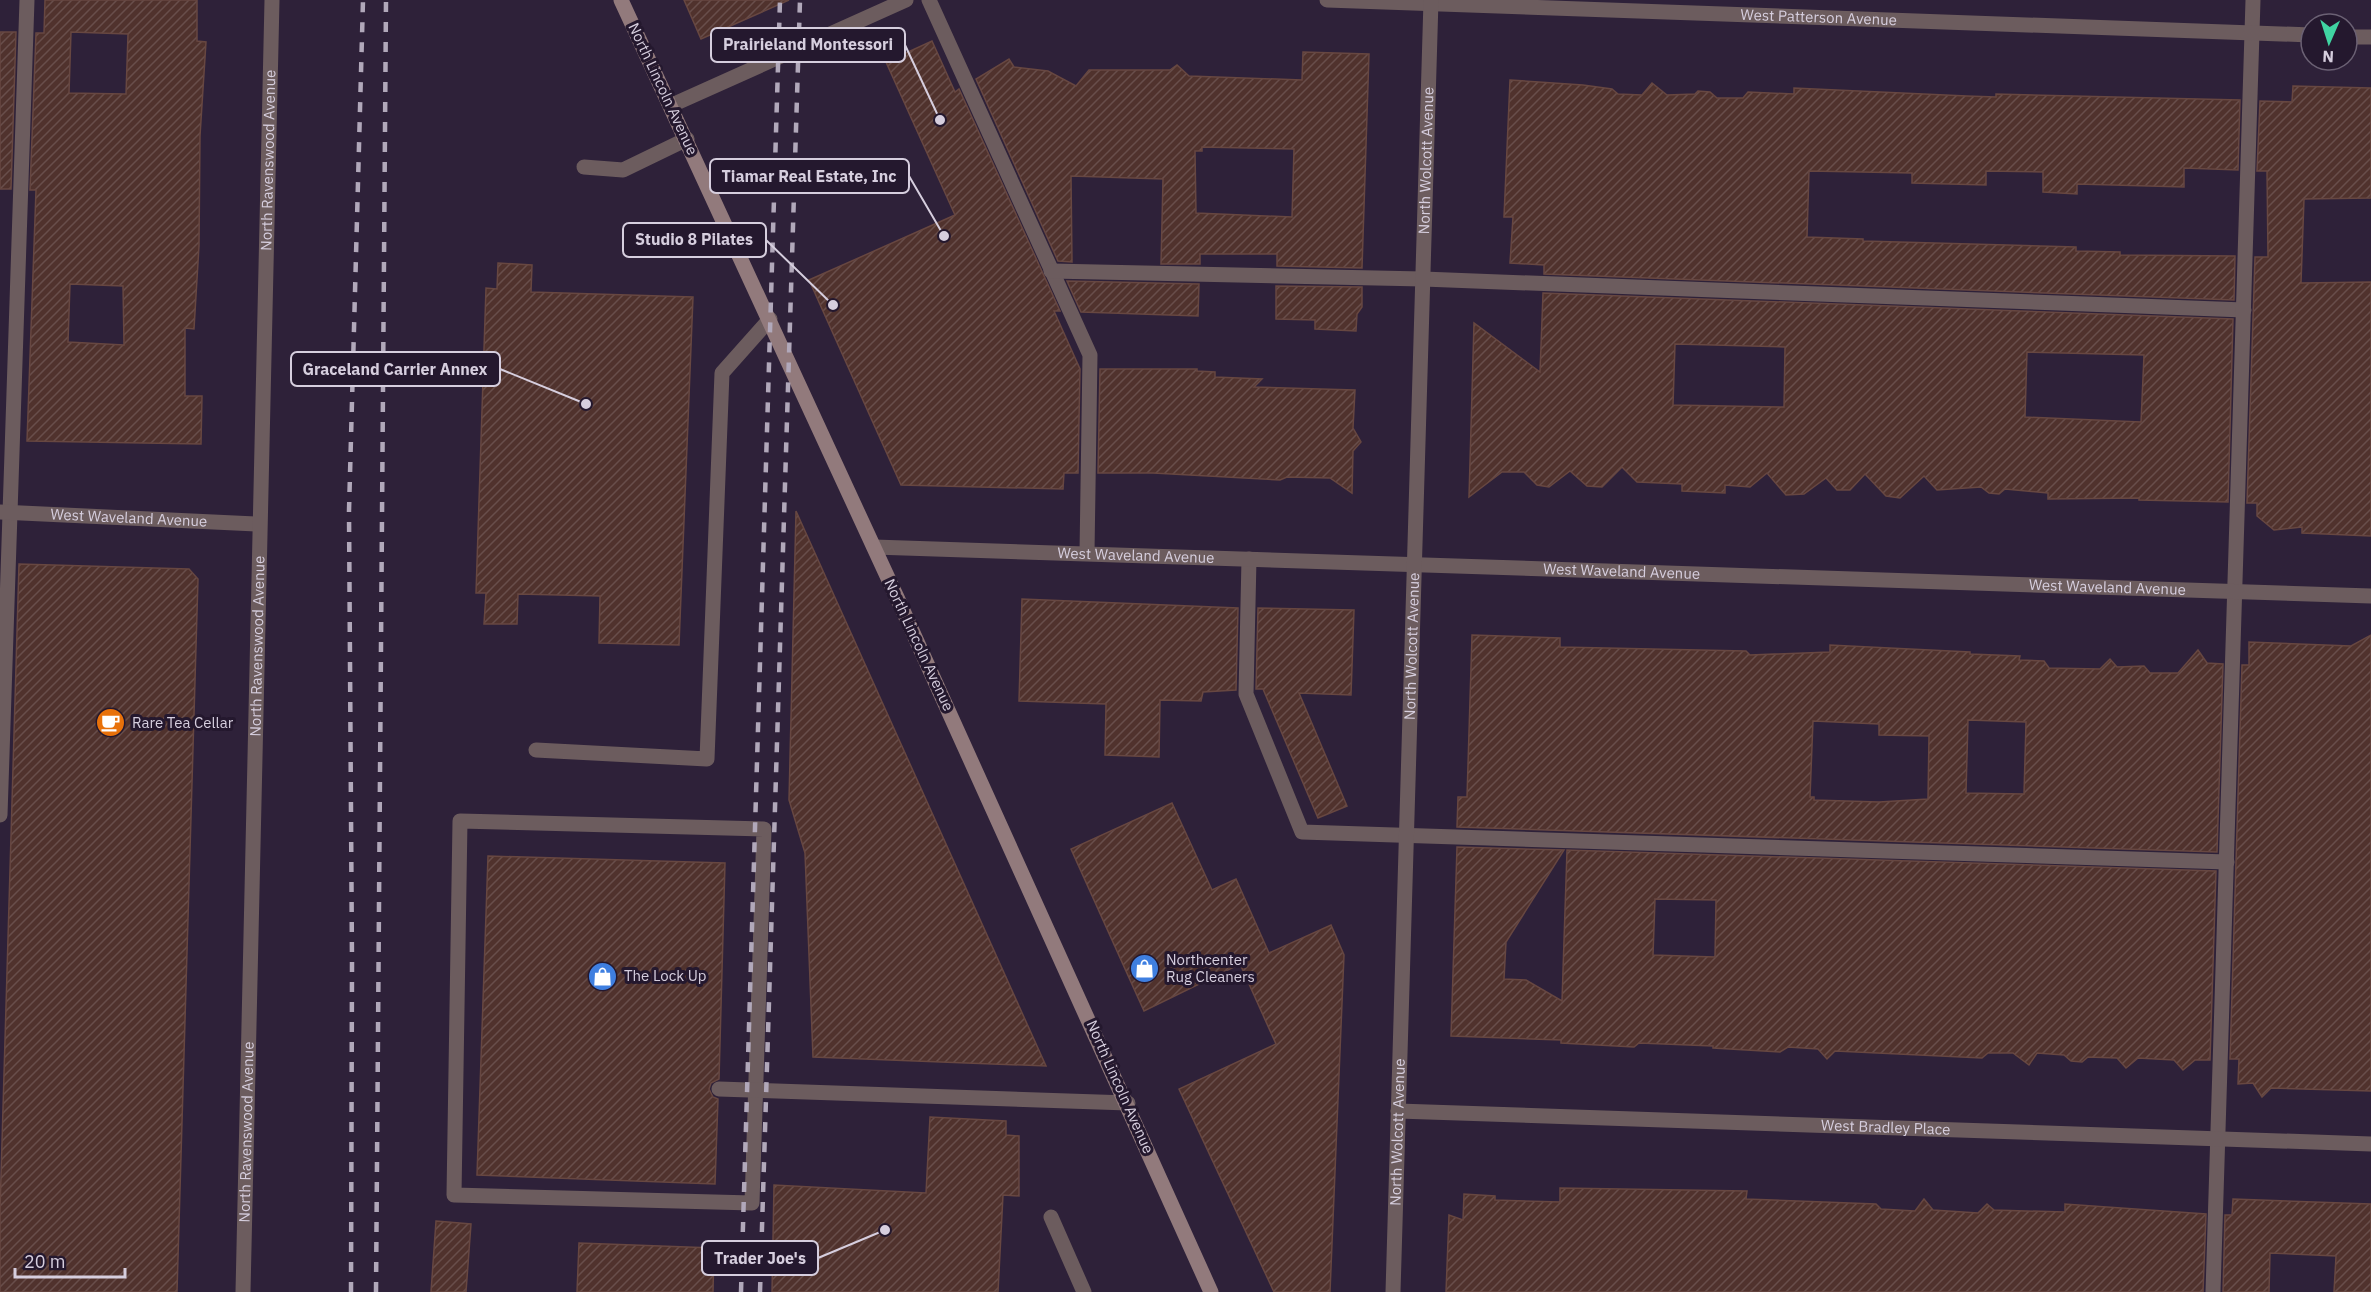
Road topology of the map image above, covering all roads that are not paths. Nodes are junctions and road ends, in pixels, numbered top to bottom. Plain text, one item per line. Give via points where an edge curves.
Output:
1 (27, 0) edge
2 (272, 0) edge
3 (621, 0) edge
4 (906, 0) edge
5 (929, 0) edge
6 (1327, 0) edge
7 (2253, 0) edge
8 (1431, 2) edge
9 (2252, 33) junction
10 (2299, 35) edge
11 (672, 105) junction
12 (687, 139) junction
13 (584, 167) dead end
14 (1052, 271) junction
15 (1423, 279) junction
16 (2244, 310) junction
17 (770, 319) junction
18 (5, 512) edge
19 (258, 524) junction
20 (874, 547) junction
21 (1087, 553) junction
22 (1249, 559) junction
23 (1414, 565) junction
24 (2235, 592) junction
25 (2371, 596) edge
26 (536, 750) dead end
27 (0, 816) edge
28 (1407, 834) junction
29 (2227, 862) junction
30 (718, 1089) dead end
31 (756, 1090) junction
32 (1128, 1103) junction
33 (1398, 1111) junction
34 (2218, 1139) junction
35 (2371, 1144) edge
36 (1051, 1217) dead end
37 (243, 1292) edge
38 (1084, 1292) edge
39 (1211, 1292) edge
40 (1393, 1292) edge
41 (2213, 1292) edge

1 - 18 street
2 - 19 street, North Ravenswood Avenue
3 - 11 main road, North Lincoln Avenue
4 - 11 street
5 - 14 street
6 - 8 street, West Patterson Avenue
7 - 9 street
8 - 9 street, West Patterson Avenue
8 - 15 street, North Wolcott Avenue
9 - 10 street, West Patterson Avenue
9 - 16 street
11 - 12 main road, North Lincoln Avenue
12 - 13 street via 623,170
12 - 17 main road, North Lincoln Avenue
14 - 15 street
14 - 21 street via 1090,355
15 - 16 street
15 - 23 street, North Wolcott Avenue
16 - 24 street
17 - 20 main road, North Lincoln Avenue
17 - 26 street via 722,373 707,759
18 - 19 street, West Waveland Avenue
18 - 27 street
19 - 37 street, North Ravenswood Avenue
20 - 21 street, West Waveland Avenue
20 - 32 main road, North Lincoln Avenue
21 - 22 street, West Waveland Avenue
22 - 23 street, West Waveland Avenue
22 - 28 street via 1246,694 1302,832
23 - 24 street, West Waveland Avenue
23 - 28 street, North Wolcott Avenue
24 - 25 street, West Waveland Avenue
24 - 29 street
28 - 29 street
28 - 33 street, North Wolcott Avenue
29 - 34 street
30 - 31 street
31 - 31 street via 764,829 460,821 454,1195 752,1203
31 - 32 street
32 - 39 main road, North Lincoln Avenue
33 - 34 street, West Bradley Place
33 - 40 street, North Wolcott Avenue
34 - 35 street, West Bradley Place
34 - 41 street
36 - 38 street

